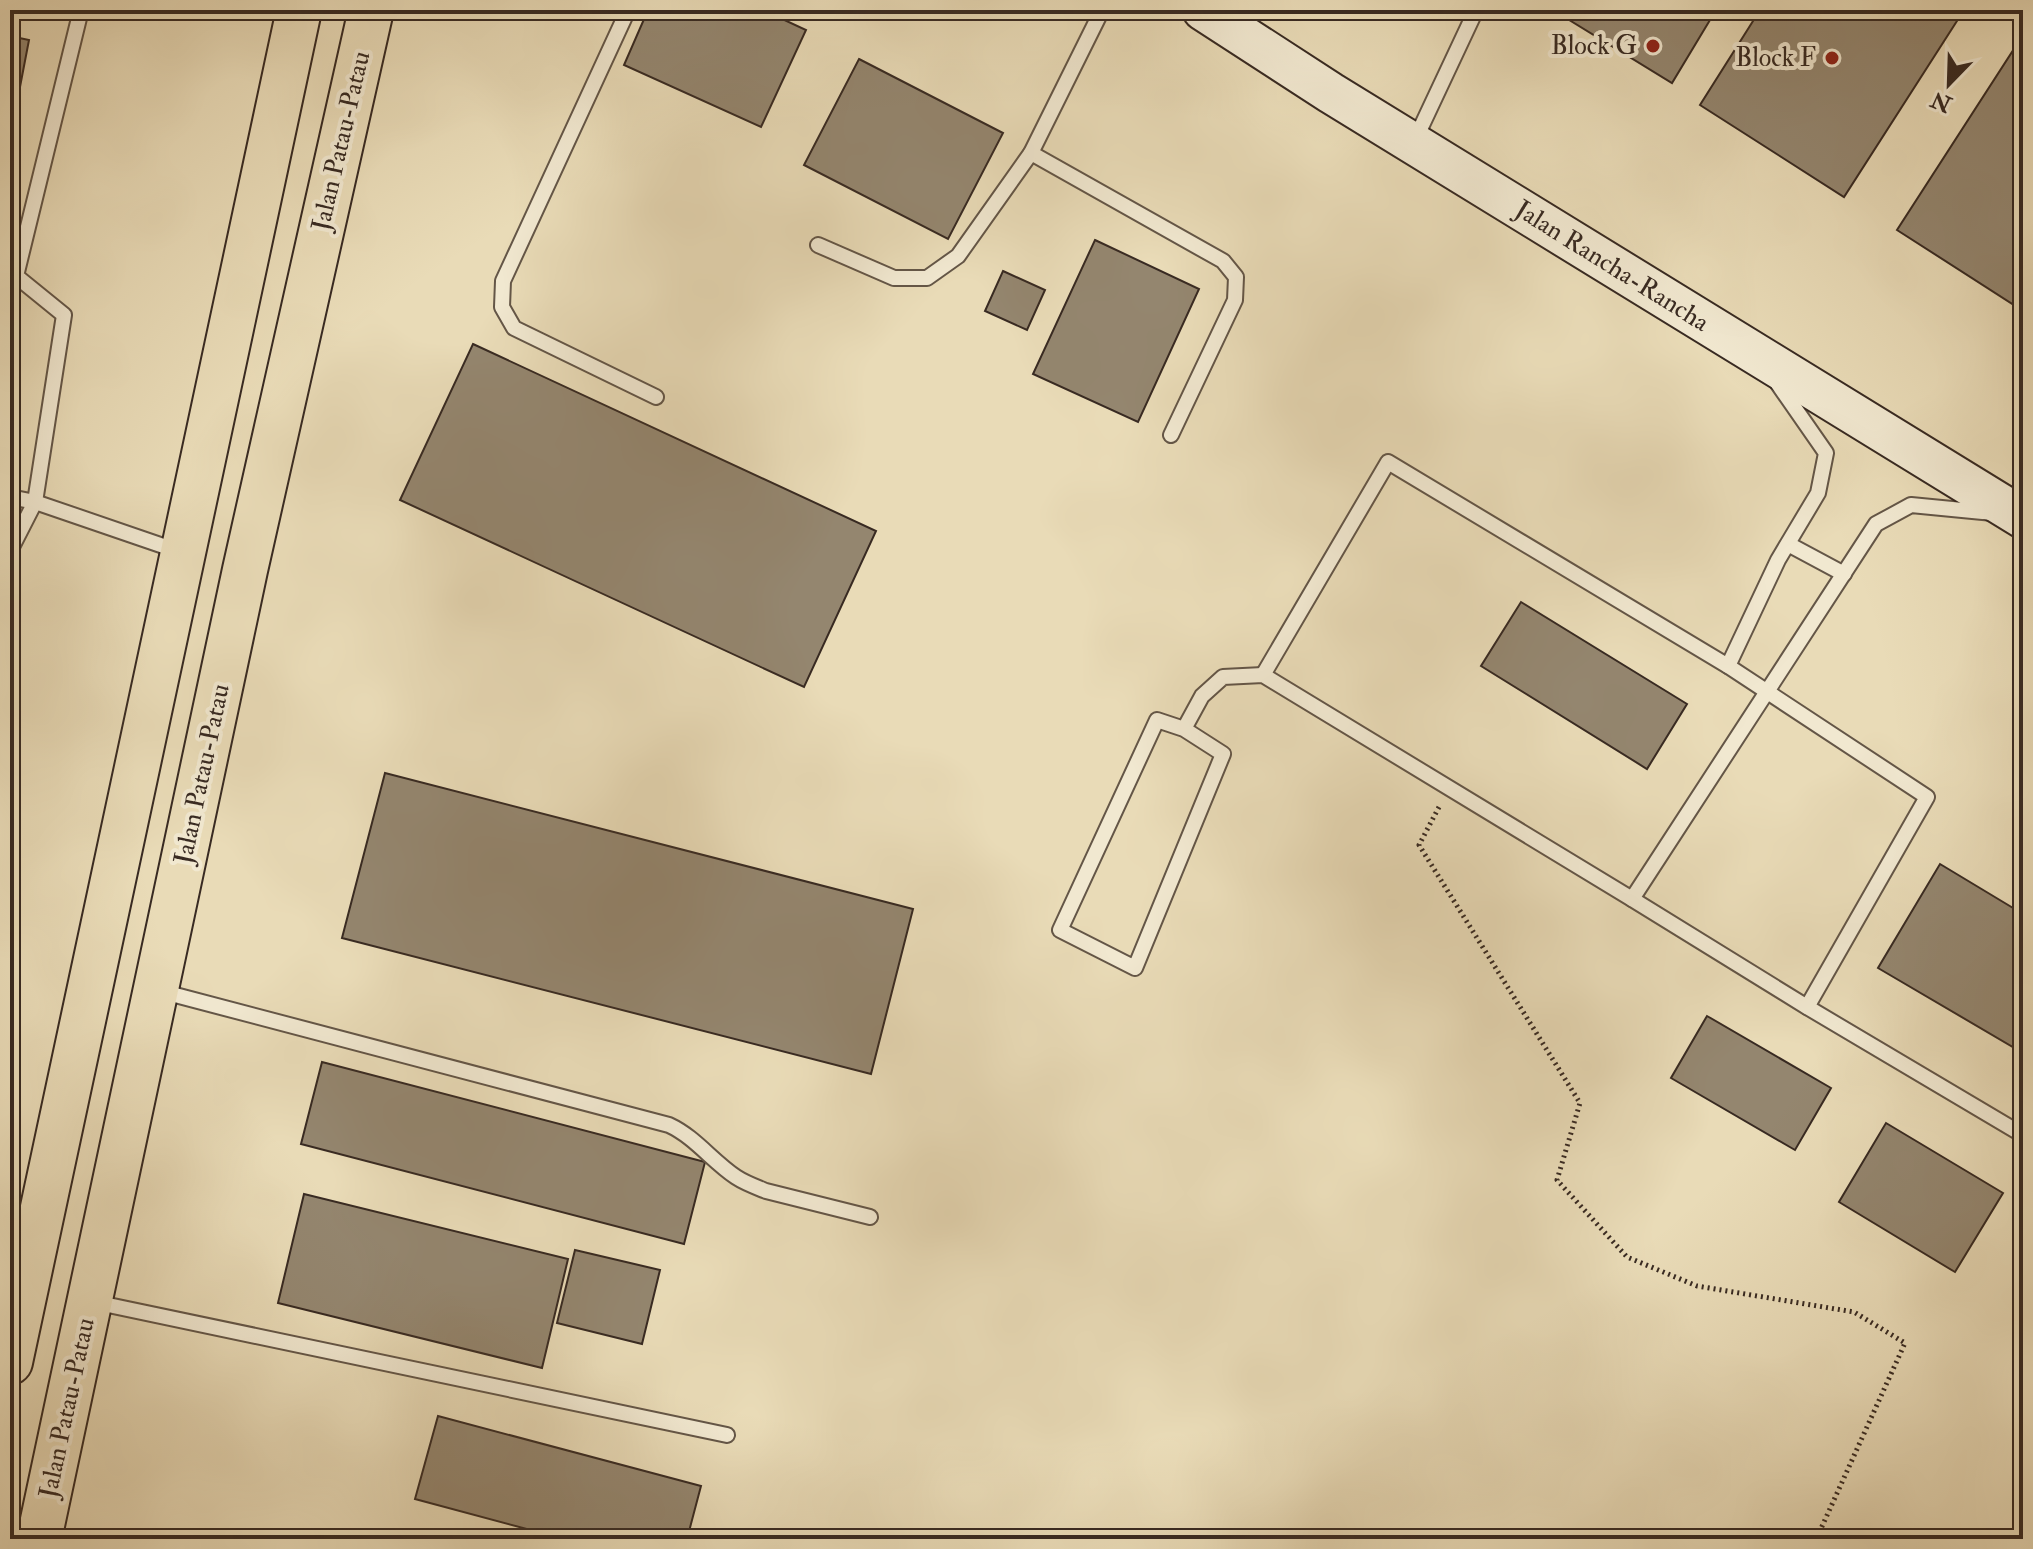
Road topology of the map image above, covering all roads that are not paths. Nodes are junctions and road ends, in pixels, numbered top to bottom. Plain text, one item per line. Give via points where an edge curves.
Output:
1 (81, 10) edge
2 (299, 10) edge
3 (371, 10) edge
4 (628, 10) edge
5 (1102, 10) edge
6 (1203, 10) edge
7 (1476, 10) edge
8 (1414, 144) junction
9 (1031, 153) junction
10 (818, 245) dead end
11 (1760, 357) junction
12 (656, 397) dead end
13 (1171, 435) dead end
14 (10, 497) edge
15 (35, 502) junction
16 (2021, 517) edge
17 (1788, 544) junction
18 (10, 547) edge
19 (182, 553) junction
20 (245, 570) junction
21 (1844, 574) junction
22 (1728, 666) junction
23 (1263, 675) junction
24 (1768, 692) junction
25 (1184, 729) junction
26 (1632, 899) junction
27 (156, 990) junction
28 (1807, 1007) junction
29 (2023, 1135) edge
30 (870, 1217) dead end
31 (90, 1301) junction
32 (10, 1362) edge
33 (727, 1435) dead end
34 (39, 1539) edge

1 - 15 lane via 16,276 64,315
2 - 19 main road
3 - 20 main road, Jalan Patau-Patau
4 - 12 lane via 503,281 502,307 514,328
5 - 9 lane
6 - 8 main road, Jalan Rancha-Rancha
7 - 8 lane
8 - 11 main road, Jalan Rancha-Rancha
9 - 10 lane via 958,256 927,278 894,278
9 - 13 lane via 1223,261 1236,277 1235,300
11 - 16 main road, Jalan Rancha-Rancha
11 - 17 lane via 1826,453 1818,493
14 - 15 lane
15 - 18 lane
15 - 19 lane
16 - 21 lane via 1911,505 1876,524
17 - 21 lane
17 - 22 lane
19 - 20 main road
19 - 32 main road
20 - 27 main road, Jalan Patau-Patau
21 - 24 lane
22 - 23 lane via 1388,462
22 - 24 lane
23 - 25 lane via 1223,677 1202,696
23 - 26 lane
24 - 26 lane
24 - 28 lane via 1927,797
25 - 25 lane via 1223,754 1135,968 1060,930 1157,720
26 - 28 lane
27 - 30 lane via 669,1125 751,1185
27 - 31 main road, Jalan Patau-Patau
28 - 29 lane
31 - 33 lane
31 - 34 main road, Jalan Patau-Patau

